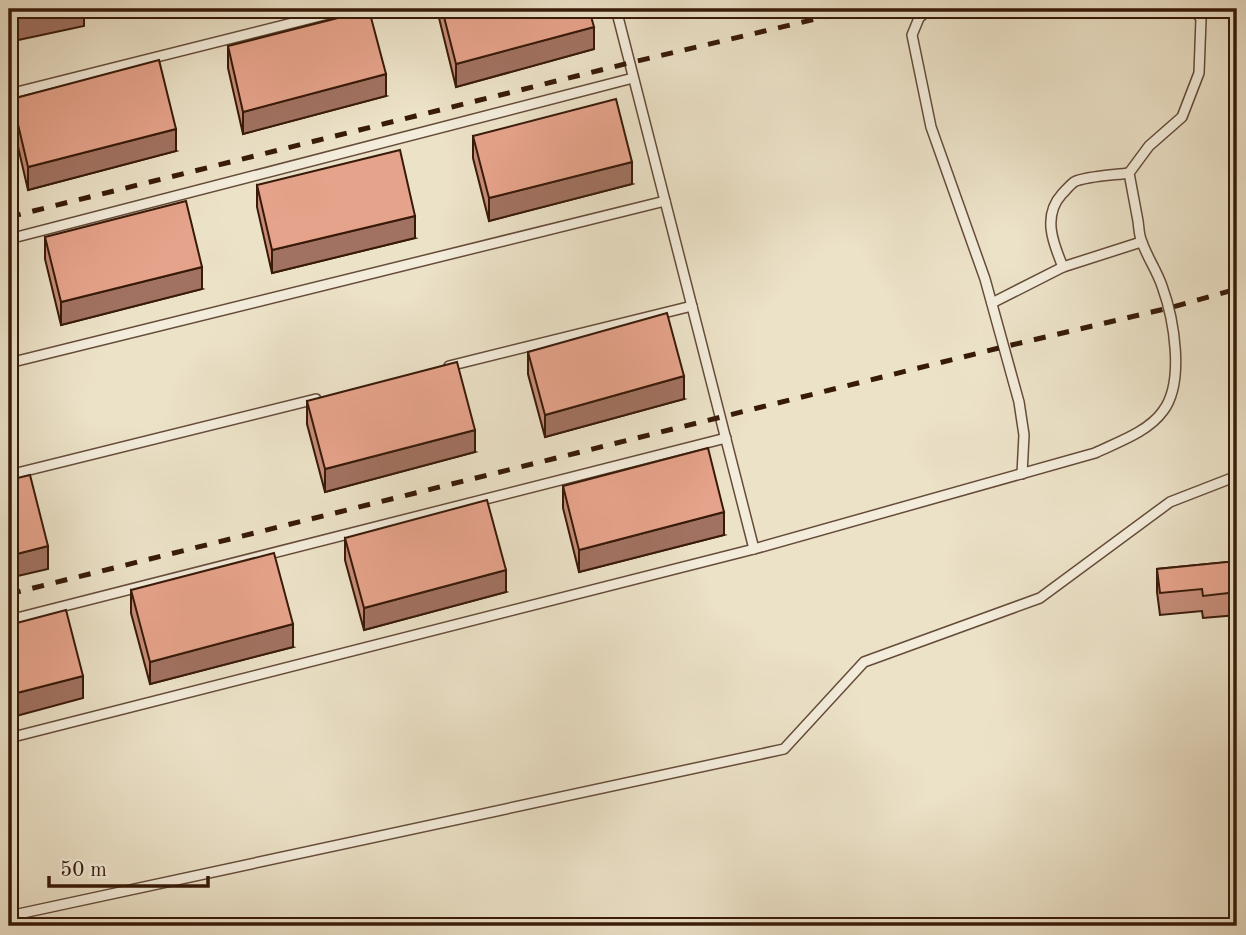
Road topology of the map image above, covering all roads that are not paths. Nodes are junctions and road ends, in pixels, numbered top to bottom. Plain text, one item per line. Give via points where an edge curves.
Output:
1 (348, 9) edge
2 (616, 9) edge
3 (929, 9) edge
4 (1194, 9) edge
5 (633, 78) junction
6 (9, 94) edge
7 (1129, 173) junction
8 (665, 201) junction
9 (9, 239) edge
10 (1142, 242) junction
11 (1063, 267) junction
12 (992, 303) junction
13 (692, 306) junction
14 (9, 363) edge
15 (437, 369) edge
16 (330, 396) edge
17 (726, 438) junction
18 (1022, 474) junction
19 (9, 475) edge
20 (1237, 476) edge
21 (754, 549) junction
22 (9, 620) edge
23 (9, 738) edge
24 (9, 916) edge

1 - 6 lane
2 - 5 lane
3 - 12 lane via 912,35 931,127
4 - 7 lane via 1201,19 1199,73 1182,117 1149,146
5 - 8 lane
5 - 9 lane
7 - 10 lane
7 - 11 lane via 1074,183 1059,197 1050,215 1051,237
8 - 13 lane
8 - 14 lane
10 - 11 lane
10 - 18 lane via 1169,307 1177,368 1171,397 1152,424 1125,439 1095,453
11 - 12 lane
12 - 18 lane via 1019,402 1024,435
13 - 15 lane
13 - 17 lane
16 - 19 lane
17 - 21 lane
17 - 22 lane
18 - 21 lane
20 - 24 lane via 1170,502 1040,598 864,662 784,749
21 - 23 lane

